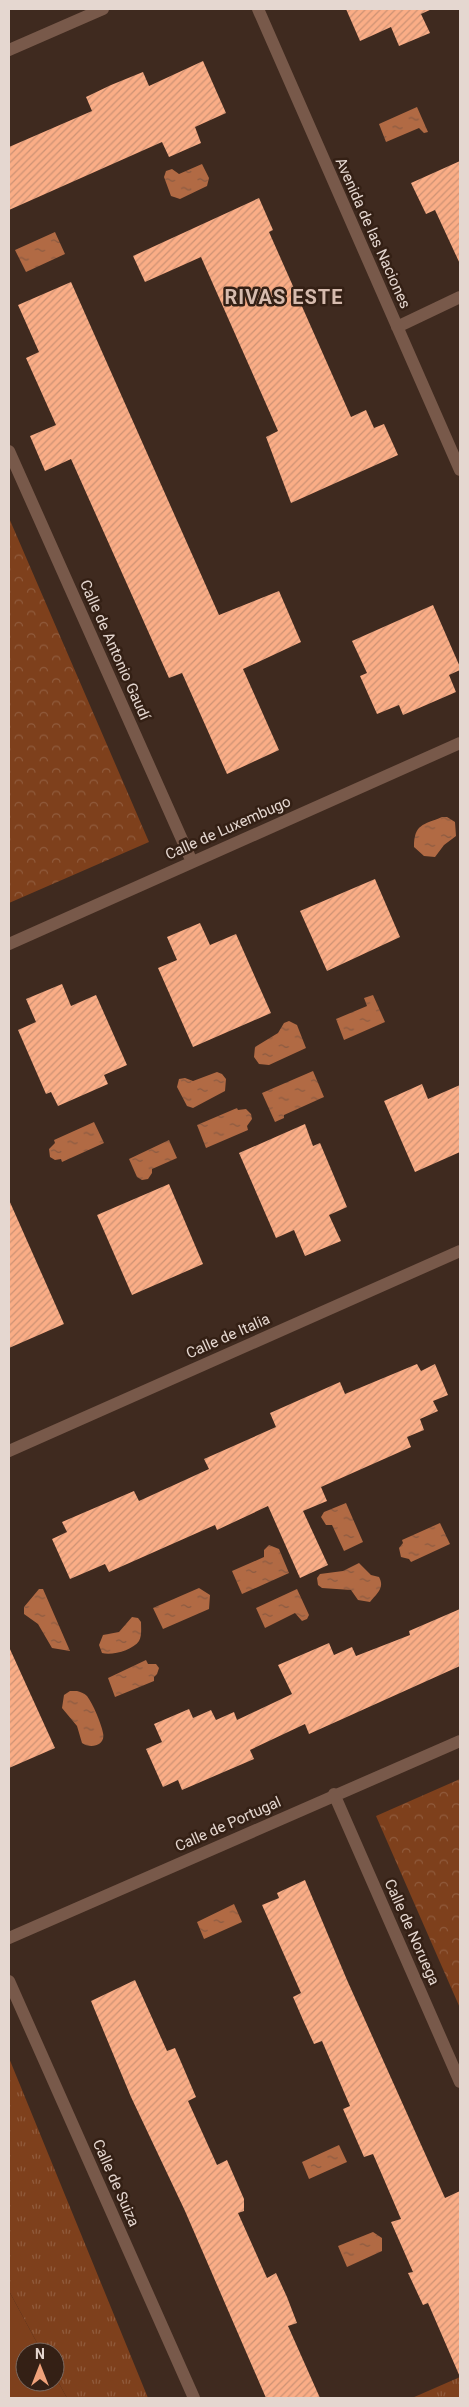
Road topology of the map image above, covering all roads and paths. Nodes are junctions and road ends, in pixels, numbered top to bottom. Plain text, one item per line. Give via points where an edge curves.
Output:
1 (103, 9) edge
2 (258, 9) edge
3 (9, 50) edge
4 (460, 297) edge
5 (397, 327) junction
6 (9, 451) edge
7 (460, 470) edge
8 (460, 743) edge
9 (192, 862) junction
10 (9, 944) edge
11 (460, 1251) edge
12 (9, 1451) edge
13 (460, 1741) edge
14 (334, 1794) junction
15 (9, 1938) edge
16 (9, 1981) edge
17 (460, 2082) edge
18 (194, 2398) edge

1 - 3 street
2 - 5 street, Avenida de las Naciones
4 - 5 street
5 - 7 street, Avenida de las Naciones
6 - 9 street, Calle de Antonio Gaudí
8 - 9 street, Calle de Luxembugo
9 - 10 street, Calle de Luxembugo
11 - 12 street, Calle de Italia
13 - 14 street, Calle de Portugal
14 - 15 street, Calle de Portugal
14 - 17 street, Calle de Noruega
16 - 18 street, Calle de Suiza

